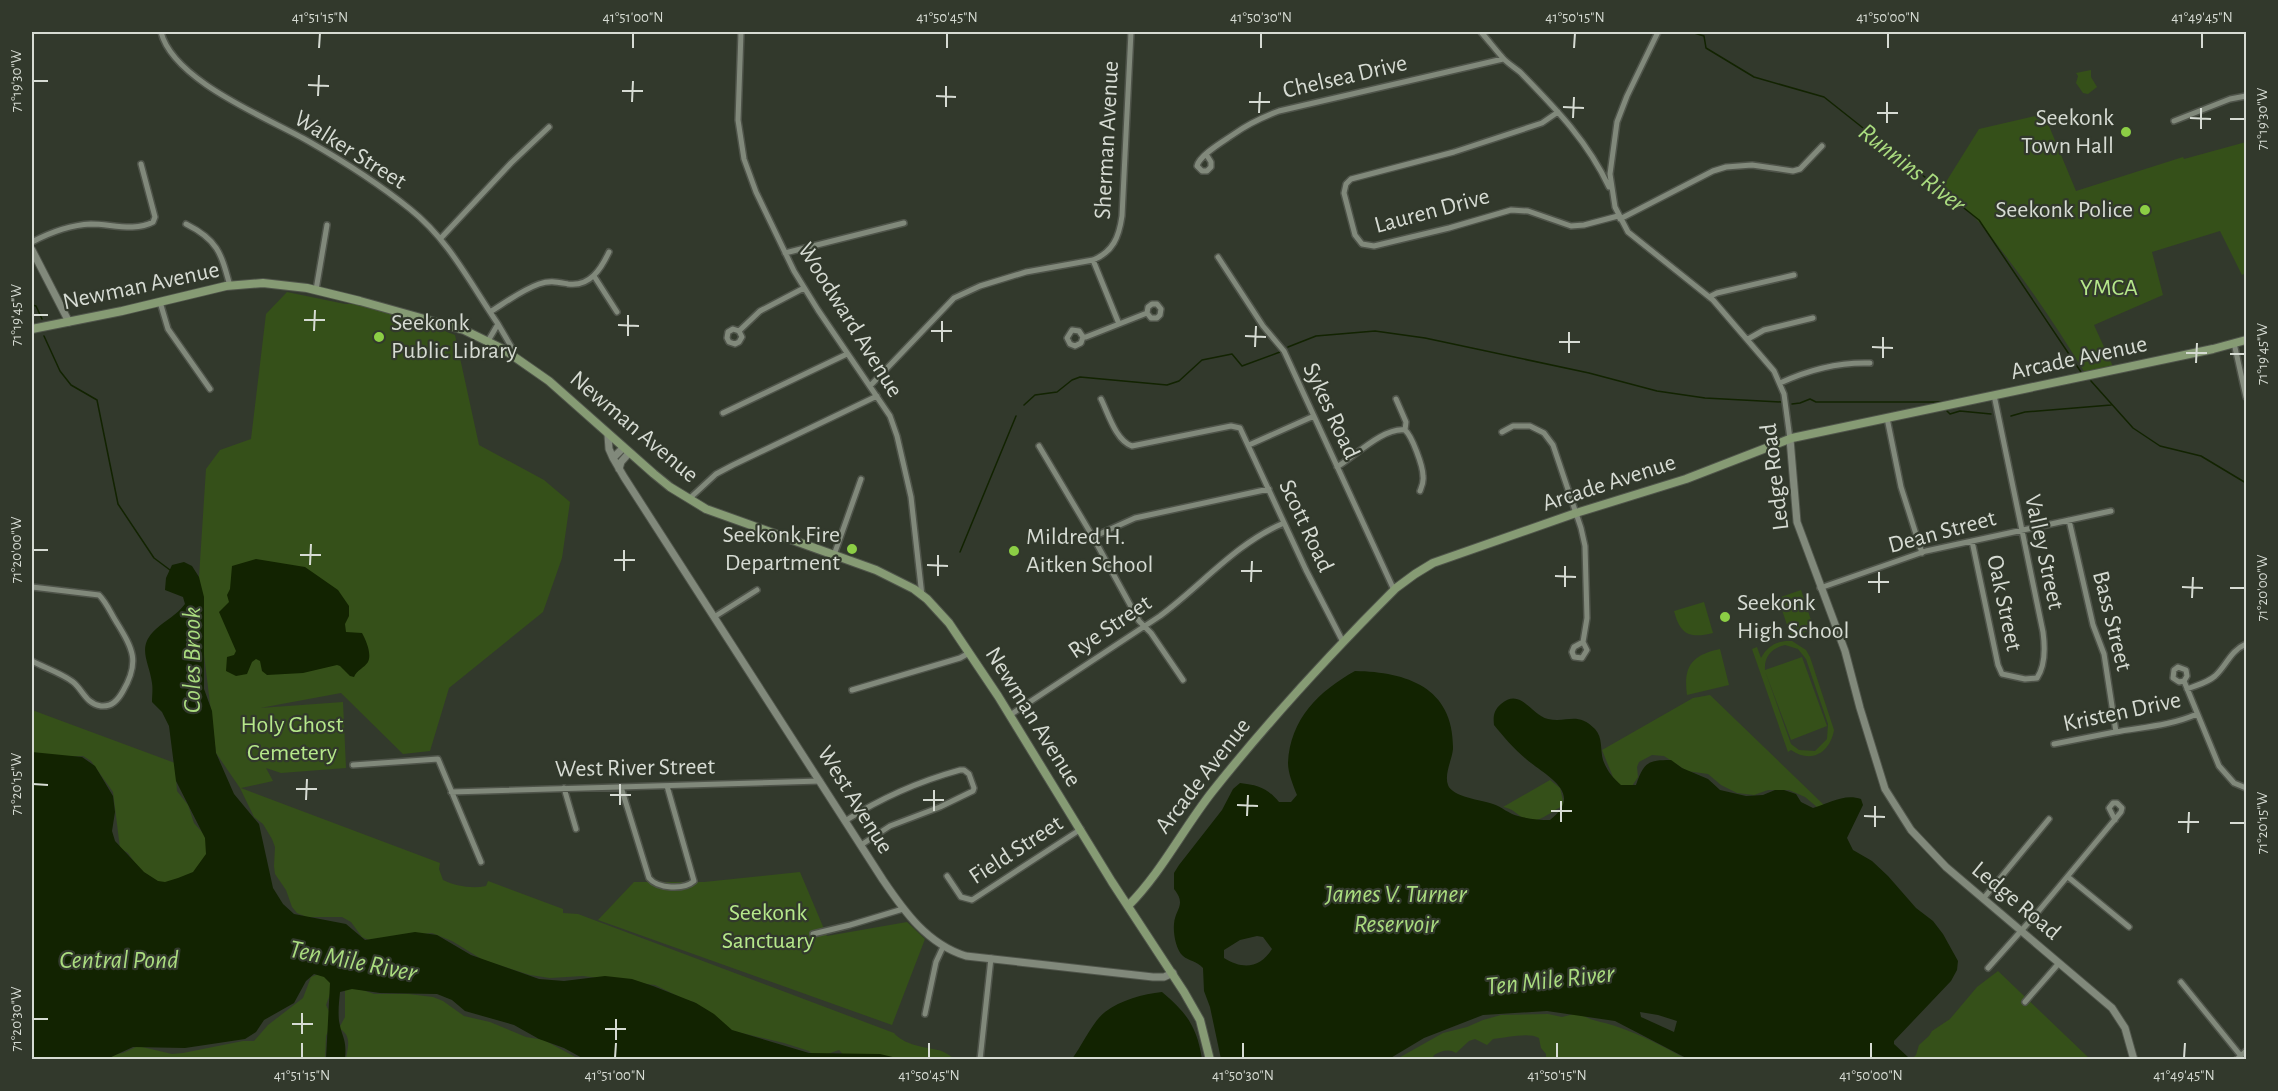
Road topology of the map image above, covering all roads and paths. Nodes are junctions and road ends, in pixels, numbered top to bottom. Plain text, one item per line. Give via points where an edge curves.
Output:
1 (161, 32) edge
2 (741, 32) edge
3 (1131, 32) edge
4 (1481, 32) edge
5 (1658, 32) edge
6 (1503, 59) junction
7 (2247, 96) edge
8 (1558, 112) junction
9 (2174, 122) dead end
10 (549, 127) dead end
11 (1822, 146) dead end
12 (1206, 154) dead end
13 (1612, 158) junction
14 (1598, 163) junction
15 (141, 165) dead end
16 (1611, 192) junction
17 (1619, 218) junction
18 (904, 223) dead end
19 (186, 224) dead end
20 (327, 225) dead end
21 (441, 238) junction
22 (32, 243) edge
23 (32, 249) edge
24 (609, 252) dead end
25 (785, 253) junction
26 (1218, 257) dead end
27 (1093, 260) junction
28 (1794, 275) dead end
29 (594, 276) junction
30 (230, 286) junction
31 (804, 288) junction
32 (316, 290) junction
33 (1709, 297) junction
34 (160, 303) junction
35 (490, 312) junction
36 (617, 312) dead end
37 (1147, 314) dead end
38 (1813, 318) dead end
39 (69, 322) junction
40 (498, 324) junction
41 (1119, 324) junction
42 (32, 329) edge
43 (739, 331) dead end
44 (1083, 337) dead end
45 (1748, 339) junction
46 (2247, 340) edge
47 (488, 341) junction
48 (2234, 343) junction
49 (512, 354) junction
50 (848, 354) junction
51 (1870, 363) dead end
52 (1780, 382) junction
53 (870, 386) junction
54 (210, 389) dead end
55 (877, 396) junction
56 (1994, 396) junction
57 (2247, 397) edge
58 (1101, 399) dead end
59 (1396, 399) dead end
60 (723, 413) dead end
61 (1314, 416) junction
62 (1887, 418) junction
63 (1405, 430) junction
64 (1502, 432) dead end
65 (608, 435) junction
66 (1790, 439) junction
67 (1039, 446) dead end
68 (1249, 446) junction
69 (626, 451) junction
70 (613, 459) junction
71 (1337, 467) junction
72 (619, 469) junction
73 (861, 479) dead end
74 (1269, 489) junction
75 (1420, 490) dead end
76 (689, 499) junction
77 (2111, 511) dead end
78 (1576, 513) junction
79 (2069, 520) junction
80 (1284, 523) junction
81 (2021, 530) junction
82 (1093, 537) junction
83 (1972, 541) junction
84 (1922, 553) junction
85 (834, 555) junction
86 (32, 587) edge
87 (1820, 588) junction
88 (757, 590) dead end
89 (1394, 590) junction
90 (922, 596) junction
91 (714, 617) junction
92 (1145, 627) junction
93 (1343, 642) junction
94 (1583, 642) dead end
95 (2247, 644) edge
96 (969, 653) junction
97 (32, 661) edge
98 (2001, 672) joint
99 (1183, 680) dead end
100 (2184, 681) dead end
101 (2187, 689) junction
102 (852, 690) dead end
103 (2197, 714) junction
104 (1010, 715) junction
105 (2116, 732) junction
106 (2054, 744) dead end
107 (353, 765) dead end
108 (820, 781) junction
109 (667, 786) junction
110 (621, 787) junction
111 (564, 788) junction
112 (2247, 789) edge
113 (451, 792) junction
114 (2049, 819) dead end
115 (845, 820) junction
116 (2115, 820) dead end
117 (576, 829) dead end
118 (1081, 830) junction
119 (861, 845) junction
120 (481, 862) dead end
121 (947, 876) dead end
122 (2068, 877) junction
123 (1983, 899) junction
124 (1128, 906) junction
125 (903, 909) junction
126 (2129, 927) dead end
127 (2021, 932) junction
128 (813, 934) dead end
129 (943, 946) junction
130 (991, 958) junction
131 (2058, 963) junction
132 (1988, 968) dead end
133 (1173, 973) junction
134 (2181, 982) dead end
135 (2025, 1002) dead end
136 (925, 1014) dead end
137 (2247, 1051) edge
138 (2239, 1058) edge
139 (980, 1059) edge
140 (1210, 1059) edge
141 (2134, 1059) edge

1 - 21 street, Walker Street via 177,58 208,86 347,165 410,209
2 - 25 street, Woodward Avenue via 738,120 742,152
3 - 27 street, Sherman Avenue via 1120,232 1110,250
4 - 6 street
5 - 13 street, Ledge Road via 1617,122
6 - 8 street
6 - 12 street, Chelsea Drive via 1279,111 1245,126
7 - 9 street
8 - 14 street
8 - 17 street, Lauren Drive via 1542,123 1455,152 1351,179 1344,193 1357,240 1374,246 1511,210 1528,211 1571,226
10 - 21 street
11 - 17 street via 1797,170 1740,164 1713,171
13 - 14 street
13 - 16 street, Ledge Road
14 - 16 street
15 - 22 street via 155,220 150,224 80,225
16 - 17 street, Ledge Road
17 - 33 street, Ledge Road via 1636,239
18 - 25 street
19 - 30 street via 215,244
20 - 32 street
21 - 35 street, Walker Street
23 - 39 street
24 - 29 street
25 - 31 street, Woodward Avenue
26 - 61 street, Sykes Road via 1284,351
27 - 41 street
27 - 53 street via 1026,272 954,298
28 - 33 street
29 - 35 street via 577,284 537,284
29 - 36 street
30 - 32 main road, Newman Avenue via 263,283
30 - 34 main road, Newman Avenue
31 - 43 street via 760,311
31 - 50 street, Woodward Avenue
32 - 47 main road, Newman Avenue via 421,317
33 - 45 street, Ledge Road
34 - 39 main road, Newman Avenue
34 - 54 street via 172,335
35 - 40 street, Walker Street
37 - 41 street
38 - 45 street via 1764,330
39 - 42 main road, Newman Avenue
40 - 47 street
40 - 49 street, Walker Street
41 - 44 street
45 - 52 street, Ledge Road
46 - 48 main road, Arcade Avenue
47 - 49 main road, Newman Avenue
48 - 56 main road, Arcade Avenue
48 - 57 street
49 - 65 main road, Newman Avenue via 549,381
50 - 53 street, Woodward Avenue
50 - 60 street
51 - 52 street via 1816,370
52 - 66 street, Ledge Road
53 - 55 street, Woodward Avenue
55 - 76 street via 716,474
55 - 90 street, Woodward Avenue via 890,416 907,474
56 - 62 main road, Arcade Avenue
56 - 81 street, Valley Street
58 - 68 street, Scott Road via 1123,441 1132,446 1237,426
59 - 63 street via 1406,422
61 - 68 street
61 - 71 street, Sykes Road
62 - 66 main road, Arcade Avenue
62 - 84 street via 1901,487
63 - 71 street via 1373,441
63 - 75 street via 1424,475
64 - 78 street via 1513,426 1530,426 1544,433 1553,445
65 - 69 main road, Newman Avenue
65 - 70 street, West Avenue
66 - 78 main road, Arcade Avenue via 1673,483
66 - 87 street, Ledge Road via 1797,522
67 - 82 street
68 - 74 street, Scott Road
69 - 70 street
69 - 72 street
69 - 76 main road, Newman Avenue
70 - 72 street, West Avenue
71 - 89 street, Sykes Road
72 - 91 street, West Avenue
73 - 85 street
74 - 80 street, Scott Road
74 - 82 street via 1135,518
76 - 85 main road, Newman Avenue via 706,509
77 - 79 street, Dean Street
78 - 89 main road, Arcade Avenue via 1433,563
78 - 94 street via 1585,546 1587,618
79 - 81 street, Dean Street
79 - 105 street, Bass Street via 2093,625 2104,654
80 - 92 street, Rye Street via 1246,543
80 - 93 street, Scott Road
81 - 83 street, Dean Street
81 - 98 street, Valley Street via 2045,647 2037,678 2010,677
82 - 92 street
83 - 84 street, Dean Street
83 - 98 street, Oak Street
84 - 87 street, Dean Street
85 - 90 main road, Newman Avenue via 885,574
86 - 97 street via 99,596 132,647 134,662 120,697 102,706 89,701 73,682
87 - 123 street, Ledge Road via 1845,651 1885,789 1911,830
88 - 91 street
89 - 93 main road, Arcade Avenue
90 - 96 main road, Newman Avenue via 949,623
91 - 108 street, West Avenue
92 - 99 street
92 - 104 street, Rye Street
93 - 124 main road, Arcade Avenue via 1239,759
95 - 101 street via 2231,654 2216,675
96 - 102 street
96 - 104 main road, Newman Avenue
100 - 101 street
101 - 103 street
103 - 105 street, Kristen Drive via 2158,727
103 - 112 street via 2219,766 2234,783
104 - 118 main road, Newman Avenue
105 - 106 street, Kristen Drive
107 - 113 street via 438,759
108 - 109 street, West River Street
108 - 115 street, West Avenue
109 - 110 street, West River Street
109 - 110 street via 694,881 686,886 651,882
110 - 111 street, West River Street
111 - 113 street, West River Street
111 - 117 street
113 - 120 street
114 - 123 street
115 - 119 street, West Avenue
115 - 119 street via 879,800 925,782 964,770 971,778 973,791 890,826
116 - 122 street
118 - 121 street, Field Street via 972,900 961,897
118 - 124 main road, Newman Avenue
119 - 125 street, West Avenue
122 - 126 street
122 - 127 street
123 - 127 street, Ledge Road
124 - 133 main road, Newman Avenue
125 - 128 street
125 - 129 street, West Avenue
127 - 131 street, Ledge Road
127 - 132 street
129 - 130 street, West Avenue via 966,956
129 - 136 street
130 - 133 street, West Avenue via 1153,977
130 - 139 street
131 - 135 street
131 - 141 street, Ledge Road via 2115,1012 2125,1028
133 - 140 main road, Newman Avenue via 1200,1020
134 - 138 street
137 - 138 street

